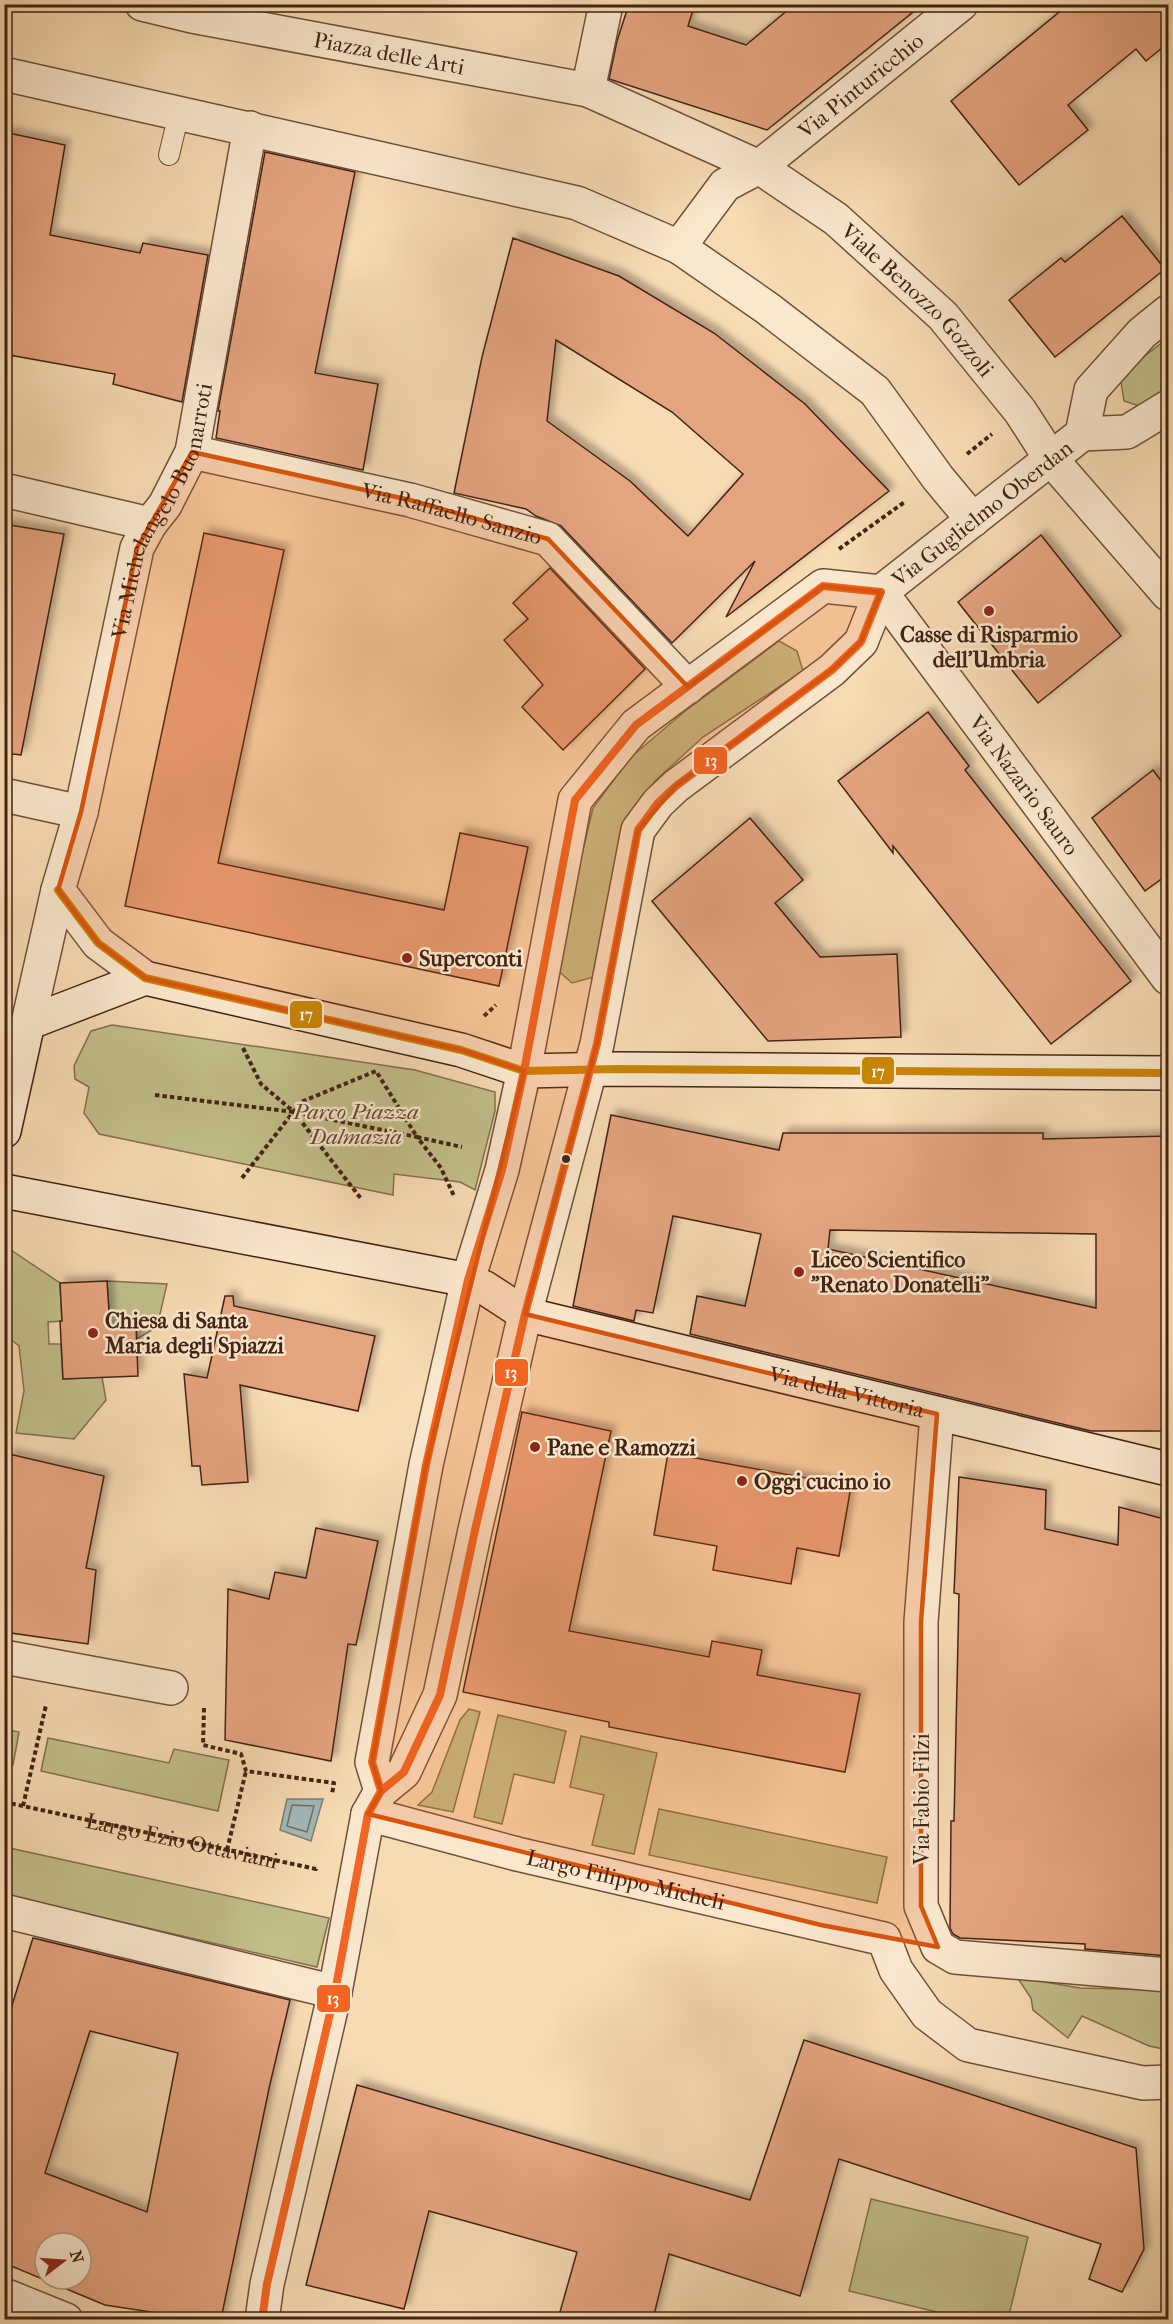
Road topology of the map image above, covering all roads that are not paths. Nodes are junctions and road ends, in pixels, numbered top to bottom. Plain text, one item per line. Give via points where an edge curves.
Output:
1 (142, 4) edge
2 (606, 4) edge
3 (962, 4) edge
4 (193, 10) edge
5 (4, 74) edge
6 (588, 90) junction
7 (179, 113) junction
8 (250, 128) junction
9 (169, 155) dead end
10 (759, 166) junction
11 (679, 248) junction
12 (1168, 312) edge
13 (1168, 407) edge
14 (1082, 434) junction
15 (192, 452) junction
16 (1051, 459) junction
17 (4, 490) edge
18 (973, 520) junction
19 (150, 524) junction
20 (882, 592) junction
21 (1168, 594) edge
22 (688, 687) junction
23 (4, 795) edge
24 (81, 812) junction
25 (58, 890) junction
26 (145, 978) junction
27 (1168, 978) edge
28 (28, 1023) junction
29 (590, 1068) junction
30 (524, 1071) junction
31 (1168, 1073) edge
32 (4, 1131) edge
33 (4, 1191) edge
34 (468, 1280) junction
35 (525, 1314) junction
36 (937, 1414) junction
37 (1168, 1469) edge
38 (4, 1657) edge
39 (171, 1688) dead end
40 (374, 1803) junction
41 (6, 1915) edge
42 (884, 1939) junction
43 (938, 1947) junction
44 (1168, 1975) edge
45 (335, 1992) junction
46 (1168, 2082) edge
47 (4, 2295) edge
48 (66, 2319) edge
49 (262, 2319) edge

1 - 4 street, Piazza delle Arti
2 - 6 street
3 - 10 street, Via Pinturicchio
4 - 6 street, Piazza delle Arti
5 - 7 street
6 - 10 street, Viale Benozzo Gozzoli
7 - 8 street
7 - 9 lane
8 - 11 street via 577,202
8 - 15 street, Via Michelangelo Buonarroti
10 - 11 street via 725,185
10 - 16 street, Viale Benozzo Gozzoli via 836,219 943,316 1020,411
11 - 18 street via 767,308 875,391
12 - 14 street, Via Guglielmo Oberdan via 1142,333 1091,390
13 - 14 street, Via Guglielmo Oberdan via 1127,432
14 - 16 street, Via Guglielmo Oberdan
15 - 19 street, Via Michelangelo Buonarroti via 165,505
15 - 22 street, Via Raffaello Sanzio via 410,500 548,539
16 - 18 street, Via Guglielmo Oberdan
16 - 21 street, Viale Benozzo Gozzoli
17 - 19 street
18 - 20 street, Via Guglielmo Oberdan
19 - 24 street, Via Michelangelo Buonarroti via 137,548
20 - 22 street, Via Guglielmo Oberdan via 823,586
20 - 27 street, Via Nazario Sauro
20 - 29 street, Via Guglielmo Oberdan via 861,642 832,670 676,786 638,830
22 - 30 street, Via Guglielmo Oberdan via 636,725 575,800
23 - 24 street
24 - 25 street, Via Michelangelo Buonarroti
25 - 26 street via 99,943
25 - 28 street, Via Michelangelo Buonarroti
26 - 28 street
26 - 30 street via 460,1050
28 - 32 street, Via Michelangelo Buonarroti
29 - 30 street
29 - 31 street
29 - 35 street, Via Guglielmo Oberdan
30 - 34 street, Via Guglielmo Oberdan via 502,1170
33 - 34 street, Via della Vittoria
34 - 35 street, Via della Vittoria
34 - 40 street, Via Guglielmo Oberdan via 426,1465 379,1723 372,1762
35 - 36 street, Via della Vittoria
35 - 40 street, Via Guglielmo Oberdan via 440,1695 404,1772
36 - 37 street, Via della Vittoria
36 - 43 street, Via Fabio Filzi via 921,1623 921,1906
38 - 39 street
40 - 42 street, Largo Filippo Micheli via 517,1854
40 - 45 street
41 - 45 street
42 - 43 street, Largo Filippo Micheli
42 - 46 street via 896,1970 927,2014 968,2045 1143,2083
43 - 44 street via 955,1957
45 - 49 street
47 - 48 street

